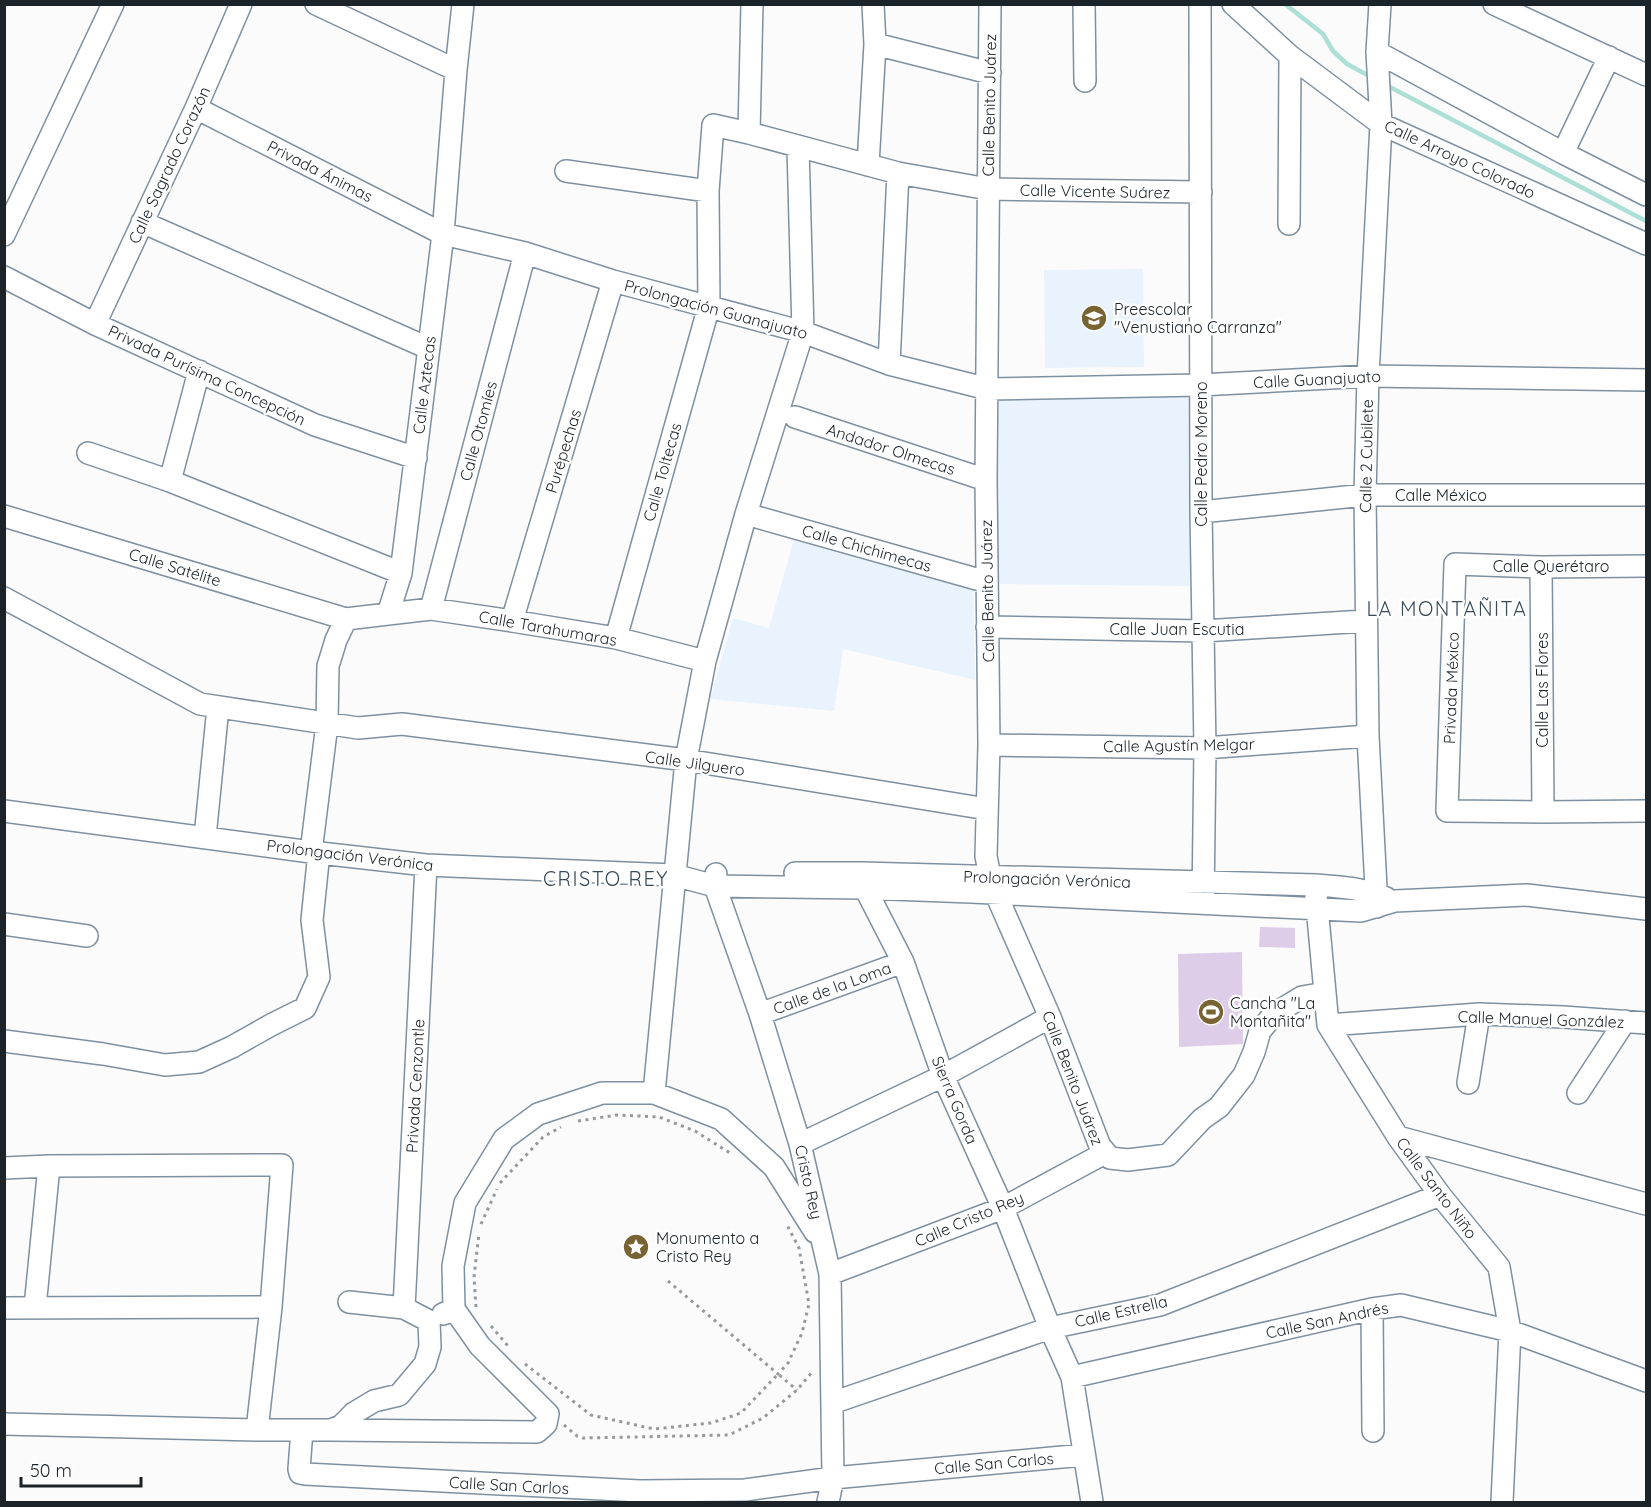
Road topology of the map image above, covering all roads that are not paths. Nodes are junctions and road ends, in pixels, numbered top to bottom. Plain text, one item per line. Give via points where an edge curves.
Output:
1 (113, 4) edge
2 (241, 4) edge
3 (316, 4) edge
4 (463, 4) edge
5 (752, 4) edge
6 (873, 4) edge
7 (990, 4) edge
8 (1083, 4) edge
9 (1200, 4) edge
10 (1233, 4) edge
11 (1380, 4) edge
12 (1494, 4) edge
13 (1520, 10) edge
14 (346, 11) edge
15 (875, 44) junction
16 (1290, 56) junction
17 (1609, 57) junction
18 (1378, 60) junction
19 (456, 70) junction
20 (990, 73) junction
21 (1647, 75) edge
22 (1085, 81) dead end
23 (196, 108) junction
24 (1381, 124) junction
25 (749, 133) junction
26 (798, 147) junction
27 (1563, 153) junction
28 (868, 165) junction
29 (566, 171) dead end
30 (898, 173) junction
31 (988, 189) junction
32 (708, 191) junction
33 (1201, 192) junction
34 (1647, 195) edge
35 (142, 222) junction
36 (1289, 224) dead end
37 (443, 234) junction
38 (4, 235) edge
39 (1647, 244) edge
40 (525, 254) junction
41 (4, 276) edge
42 (613, 281) junction
43 (709, 306) junction
44 (95, 324) junction
45 (803, 332) junction
46 (428, 348) junction
47 (889, 363) junction
48 (199, 371) junction
49 (1368, 376) junction
50 (1647, 380) edge
51 (1200, 385) junction
52 (988, 389) junction
53 (795, 417) dead end
54 (88, 453) dead end
55 (416, 458) junction
56 (986, 480) junction
57 (170, 481) junction
58 (1365, 495) junction
59 (1647, 495) edge
60 (1201, 512) junction
61 (746, 514) junction
62 (4, 516) edge
63 (1455, 564) joint
64 (1647, 566) edge
65 (1541, 567) junction
66 (402, 573) junction
67 (987, 582) junction
68 (4, 598) edge
69 (431, 609) junction
70 (388, 614) junction
71 (346, 619) junction
72 (512, 621) junction
73 (1365, 621) junction
74 (987, 627) junction
75 (1203, 632) junction
76 (616, 638) junction
77 (705, 661) junction
78 (218, 707) junction
79 (327, 724) junction
80 (1368, 736) junction
81 (989, 745) junction
82 (1205, 748) junction
83 (686, 760) junction
84 (987, 809) junction
85 (4, 811) edge
86 (1647, 811) edge
87 (1543, 812) junction
88 (205, 837) junction
89 (315, 852) junction
90 (426, 865) junction
91 (674, 875) junction
92 (709, 880) junction
93 (863, 880) junction
94 (993, 885) junction
95 (1316, 885) junction
96 (1203, 893) junction
97 (1383, 901) junction
98 (1316, 909) junction
99 (1647, 909) edge
100 (4, 924) edge
101 (87, 936) dead end
102 (903, 962) junction
103 (1325, 993) junction
104 (760, 1014) junction
105 (1479, 1014) junction
106 (1050, 1017) junction
107 (1625, 1022) junction
108 (1647, 1023) edge
109 (1328, 1025) junction
110 (4, 1041) edge
111 (943, 1076) junction
112 (1468, 1083) dead end
113 (654, 1094) junction
114 (1578, 1094) dead end
115 (1398, 1137) junction
116 (800, 1144) junction
117 (1101, 1150) junction
118 (49, 1166) junction
119 (4, 1168) edge
120 (1440, 1195) junction
121 (1644, 1199) edge
122 (1003, 1208) junction
123 (822, 1242) junction
124 (830, 1274) junction
125 (349, 1302) dead end
126 (34, 1307) junction
127 (271, 1307) junction
128 (4, 1308) edge
129 (404, 1308) junction
130 (454, 1309) junction
131 (1372, 1309) junction
132 (429, 1321) junction
133 (1050, 1328) junction
134 (1510, 1331) junction
135 (1072, 1377) junction
136 (1647, 1381) edge
137 (831, 1403) junction
138 (4, 1424) edge
139 (257, 1430) junction
140 (302, 1430) junction
141 (331, 1430) junction
142 (1373, 1431) dead end
143 (1084, 1455) junction
144 (833, 1478) junction
145 (828, 1503) edge
146 (1092, 1503) edge
147 (1502, 1503) edge

1 - 38 street
2 - 23 street, Calle Sagrado Corazón
3 - 14 street
4 - 19 street, Calle Aztecas
5 - 25 street
6 - 15 street
7 - 20 street, Calle Benito Juárez
8 - 22 street
9 - 33 street, Calle Pedro Moreno
10 - 16 street, Calle Arroyo Colorado
11 - 18 street, Calle 2 Cubilete
12 - 13 street
13 - 17 street
14 - 19 street
15 - 20 street
15 - 28 street
16 - 24 street, Calle Arroyo Colorado
16 - 36 street
17 - 21 street
17 - 27 street
18 - 24 street, Calle 2 Cubilete
18 - 27 street
19 - 37 street, Calle Aztecas
20 - 31 street, Calle Benito Juárez
23 - 35 street, Calle Sagrado Corazón
23 - 37 street, Privada Ánimas
24 - 39 street, Calle Arroyo Colorado
24 - 49 street, Calle 2 Cubilete
25 - 26 street, Calle Vicente Suárez
25 - 32 street, Calle Toltecas via 712,125
26 - 28 street, Calle Vicente Suárez
26 - 45 street
27 - 34 street
28 - 30 street, Calle Vicente Suárez
29 - 32 street
30 - 31 street, Calle Vicente Suárez
30 - 47 street
31 - 33 street, Calle Vicente Suárez
31 - 52 street, Calle Benito Juárez
32 - 43 street, Calle Toltecas
33 - 51 street, Calle Pedro Moreno
35 - 44 street, Calle Sagrado Corazón
35 - 46 street
37 - 40 street, Prolongación Guanajuato
37 - 46 street, Calle Aztecas
40 - 42 street, Prolongación Guanajuato
40 - 69 street, Calle Otomíes
41 - 44 street, Privada Purísima Concepción
42 - 43 street, Prolongación Guanajuato
42 - 72 street, Purépechas
43 - 45 street, Prolongación Guanajuato
43 - 76 street, Calle Toltecas
44 - 48 street, Privada Purísima Concepción
45 - 47 street, Prolongación Guanajuato
45 - 61 street
46 - 55 street, Calle Aztecas
47 - 52 street, Prolongación Guanajuato
48 - 55 street, Privada Purísima Concepción via 315,425
48 - 57 street
49 - 50 street, Calle Guanajuato
49 - 51 street, Calle Guanajuato
49 - 58 street, Calle 2 Cubilete
51 - 52 street, Calle Guanajuato
51 - 60 street, Calle Pedro Moreno
52 - 56 street, Calle Benito Juárez
53 - 56 street, Andador Olmecas
54 - 57 street
55 - 66 street, Calle Aztecas
56 - 67 street, Calle Benito Juárez
57 - 66 street
58 - 59 street, Calle México
58 - 60 street, Calle México
58 - 73 street, Calle 2 Cubilete
60 - 75 street, Calle Pedro Moreno
61 - 67 street, Calle Chichimecas
61 - 77 street
62 - 71 street, Calle Satélite
63 - 65 street, Calle Querétaro
63 - 87 street, Privada México via 1447,811
64 - 65 street, Calle Querétaro
65 - 87 street, Calle Las Flores
66 - 70 street, Calle Aztecas
67 - 74 street, Calle Benito Juárez
68 - 78 street via 200,704
69 - 70 street, Calle Tarahumaras
69 - 72 street, Calle Tarahumaras
70 - 71 street
71 - 79 street via 328,666
72 - 76 street, Calle Tarahumaras
73 - 75 street, Calle Juan Escutia
73 - 80 street, Calle 2 Cubilete
74 - 75 street, Calle Juan Escutia
74 - 81 street, Calle Benito Juárez
75 - 82 street, Calle Pedro Moreno
76 - 77 street, Calle Tarahumaras
77 - 83 street
78 - 79 street
78 - 88 street
79 - 83 street, Calle Jilguero via 358,728 402,724
79 - 89 street
80 - 82 street, Calle Agustín Melgar
80 - 97 street, Calle 2 Cubilete
81 - 82 street, Calle Agustín Melgar
81 - 84 street, Calle Benito Juárez
82 - 96 street, Calle Pedro Moreno
83 - 84 street, Calle Jilguero
83 - 91 street
84 - 94 street, Calle Benito Juárez via 986,856
85 - 88 street, Prolongación Verónica
86 - 87 street
88 - 89 street, Prolongación Verónica
89 - 90 street, Prolongación Verónica
89 - 110 street via 312,920 319,977 305,1008 199,1062 165,1065
90 - 91 street, Prolongación Verónica
90 - 129 street, Privada Cenzontle
91 - 92 street, Prolongación Verónica
91 - 113 street
92 - 93 street, Prolongación Verónica
92 - 104 street, Cristo Rey
93 - 94 street, Prolongación Verónica
93 - 102 street, Sierra Gorda
94 - 96 street, Prolongación Verónica
94 - 106 street, Calle Benito Juárez
95 - 96 street, Prolongación Verónica
95 - 97 street, Prolongación Verónica via 1350,887
95 - 98 street, Calle Santo Niño
96 - 98 street, Prolongación Verónica
97 - 98 street, Prolongación Verónica via 1360,911
97 - 99 street, Prolongación Verónica via 1527,895
98 - 103 street, Calle Santo Niño
100 - 101 street
102 - 104 street, Calle de la Loma
102 - 111 street, Sierra Gorda
103 - 109 street, Calle Santo Niño
103 - 117 street via 1302,996 1274,1014 1260,1031 1244,1075 1219,1107 1168,1155 1128,1160 1110,1158
104 - 116 street, Cristo Rey
105 - 107 street, Calle Manuel González
105 - 109 street, Calle Manuel González
105 - 112 street
106 - 111 street
106 - 117 street, Calle Benito Juárez
107 - 108 street, Calle Manuel González
107 - 114 street
109 - 115 street, Calle Santo Niño
111 - 116 street
111 - 122 street, Sierra Gorda
113 - 123 street via 721,1119 774,1167
113 - 130 street via 602,1093 538,1114 504,1139 465,1203 453,1266
115 - 120 street, Calle Santo Niño
115 - 121 street
116 - 123 street, Cristo Rey
117 - 122 street, Calle Cristo Rey
118 - 119 street
118 - 126 street
118 - 127 street via 282,1166
120 - 133 street, Calle Estrella via 1160,1305
120 - 134 street, Calle Santo Niño via 1499,1266
122 - 124 street, Calle Cristo Rey
122 - 133 street, Sierra Gorda
123 - 124 street, Cristo Rey
124 - 137 street, Cristo Rey
125 - 129 street
126 - 127 street
126 - 128 street
127 - 139 street
129 - 132 street
130 - 132 street
130 - 141 street via 480,1346 548,1414 546,1425 537,1432
131 - 134 street, Calle San Andrés via 1401,1305
131 - 135 street, Calle San Andrés
131 - 142 street
132 - 141 street via 430,1347 425,1364 399,1395 374,1401
133 - 135 street, Sierra Gorda
133 - 137 street, Calle Estrella
134 - 136 street, Calle San Andrés
134 - 147 street, Calle Santo Niño
135 - 143 street, Sierra Gorda
137 - 144 street, Cristo Rey
138 - 139 street
139 - 140 street
140 - 141 street
140 - 144 street, Calle San Carlos via 299,1469 305,1474 640,1491 745,1490
143 - 144 street, Calle San Carlos
143 - 146 street, Sierra Gorda
144 - 145 street, Cristo Rey

